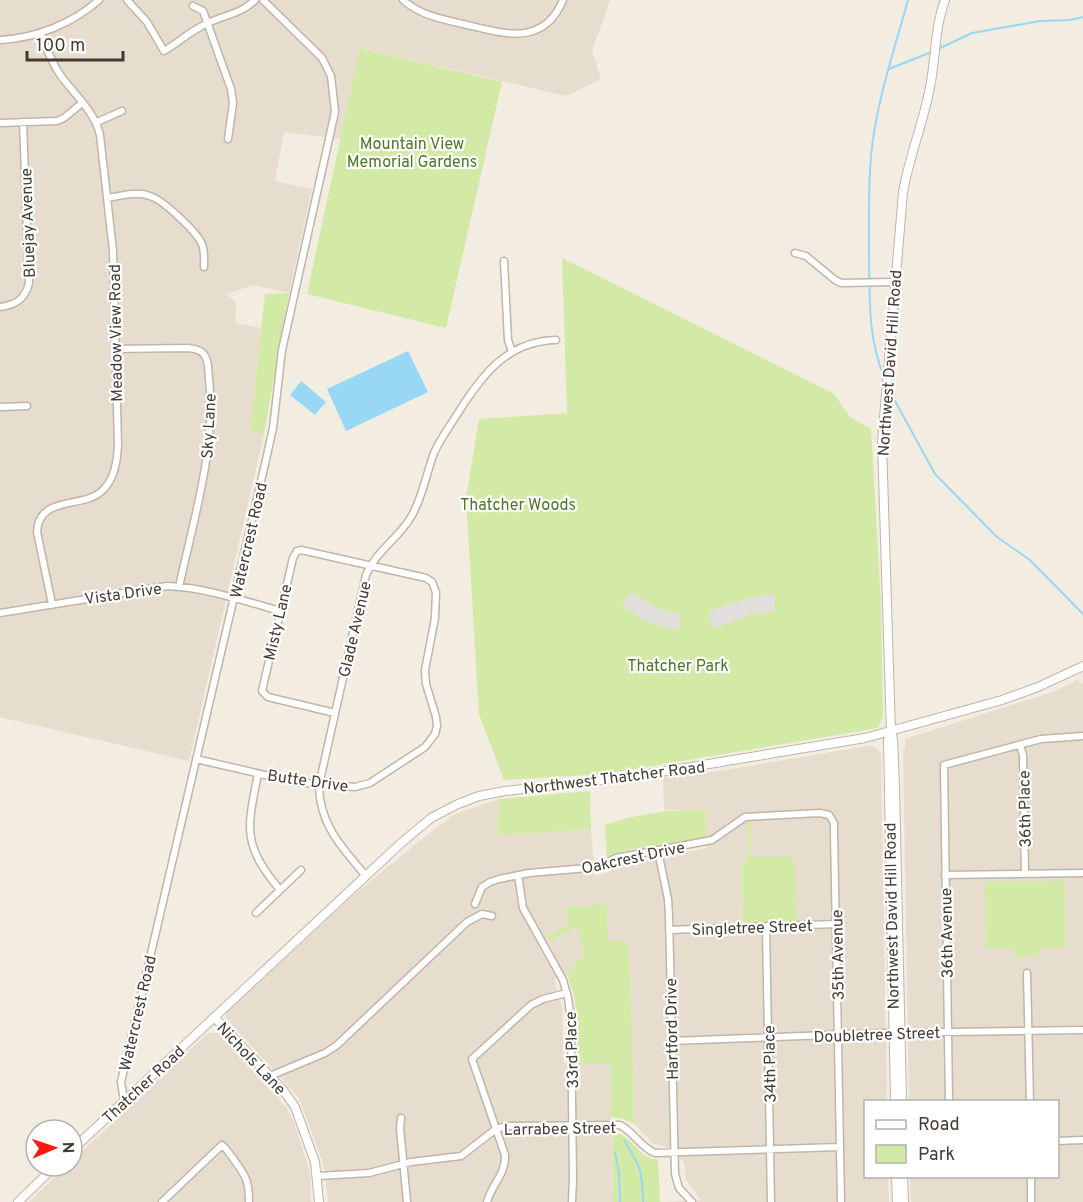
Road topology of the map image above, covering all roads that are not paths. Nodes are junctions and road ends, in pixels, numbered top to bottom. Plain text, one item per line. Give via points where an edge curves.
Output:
1 (99, 0) edge
2 (128, 0) edge
3 (255, 0) edge
4 (263, 0) edge
5 (403, 0) edge
6 (563, 0) edge
7 (945, 0) edge
8 (193, 6) dead end
9 (208, 23) junction
10 (41, 33) junction
11 (0, 40) edge
12 (82, 104) junction
13 (122, 111) dead end
14 (23, 122) junction
15 (97, 122) junction
16 (0, 123) edge
17 (228, 139) dead end
18 (107, 198) junction
19 (795, 253) dead end
20 (504, 261) dead end
21 (204, 267) dead end
22 (894, 282) junction
23 (0, 307) edge
24 (556, 340) dead end
25 (115, 349) junction
26 (512, 352) junction
27 (27, 406) dead end
28 (0, 407) edge
29 (370, 565) junction
30 (179, 587) junction
31 (234, 598) junction
32 (52, 604) junction
33 (280, 611) junction
34 (0, 613) edge
35 (1083, 666) edge
36 (335, 713) junction
37 (891, 732) junction
38 (1083, 736) edge
39 (1020, 745) junction
40 (196, 759) junction
41 (258, 774) junction
42 (319, 785) junction
43 (831, 817) joint
44 (658, 850) junction
45 (301, 870) dead end
46 (1024, 873) junction
47 (1083, 873) edge
48 (518, 874) junction
49 (945, 875) junction
50 (366, 876) junction
51 (280, 890) junction
52 (475, 903) dead end
53 (256, 913) dead end
54 (492, 916) dead end
55 (836, 924) junction
56 (766, 926) junction
57 (669, 930) junction
58 (1027, 973) dead end
59 (567, 993) junction
60 (214, 1017) junction
61 (1083, 1030) edge
62 (1028, 1031) junction
63 (948, 1032) junction
64 (897, 1033) junction
65 (839, 1035) junction
66 (768, 1037) junction
67 (671, 1041) junction
68 (270, 1077) junction
69 (124, 1100) junction
70 (895, 1100) edge
71 (902, 1100) edge
72 (949, 1100) edge
73 (1030, 1100) edge
74 (401, 1118) dead end
75 (572, 1125) junction
76 (496, 1130) junction
77 (84, 1138) edge
78 (1059, 1140) edge
79 (1083, 1140) edge
80 (840, 1147) junction
81 (770, 1150) junction
82 (674, 1153) junction
83 (404, 1164) junction
84 (318, 1176) junction
85 (43, 1178) edge
86 (896, 1178) edge
87 (903, 1178) edge
88 (1031, 1178) edge
89 (18, 1202) edge
90 (162, 1202) edge
91 (249, 1202) edge
92 (319, 1202) edge
93 (407, 1202) edge
94 (487, 1202) edge
95 (572, 1202) edge
96 (692, 1202) edge
97 (771, 1202) edge
98 (841, 1202) edge
99 (897, 1202) edge
100 (904, 1202) edge
101 (1031, 1202) edge

1 - 10 street
2 - 9 street via 164,51
3 - 9 street via 235,14
4 - 31 street, Watercrest Road via 322,58 331,76 335,112 282,350 273,428
5 - 6 street via 433,17 513,35 530,33 546,24
7 - 22 street, Northwest David Hill Road via 929,93 907,168
8 - 9 street via 203,11
9 - 17 street via 231,89
10 - 11 street
10 - 12 street via 50,59
12 - 14 street via 57,121
12 - 15 street
13 - 15 street
14 - 16 street
14 - 23 street, Bluejay Avenue via 29,283 20,301
15 - 18 street, Meadow View Road
18 - 21 street via 138,194 160,201 197,236 204,251
18 - 25 street, Meadow View Road via 113,250
19 - 22 street via 806,256 841,283
20 - 26 street
22 - 37 street, Northwest David Hill Road via 882,442
24 - 26 street, Glade Avenue via 536,341
25 - 30 street, Sky Lane via 189,348 206,356 210,398 208,451
25 - 32 street, Meadow View Road via 118,445 111,478 98,494 50,508 38,522
26 - 29 street, Glade Avenue via 477,383 435,451 411,517
27 - 28 street
29 - 33 street, Misty Lane via 297,551
29 - 36 street, Glade Avenue
29 - 42 street, Butte Drive via 426,578 434,586 435,618 425,670 436,717 435,734 425,747 370,783 355,787
30 - 31 street, Vista Drive
30 - 32 street, Vista Drive
31 - 33 street, Vista Drive
31 - 40 street, Watercrest Road
32 - 34 street, Vista Drive
33 - 36 street, Misty Lane via 263,694
35 - 37 street, Northwest Thatcher Road via 1017,695
36 - 42 street, Glade Avenue
37 - 50 street, Northwest Thatcher Road via 686,768 479,796 431,818
37 - 64 street, Northwest David Hill Road via 888,740
38 - 39 street via 1047,738
39 - 46 street, 36th Place
39 - 49 street, 36th Avenue via 944,765
40 - 41 street, Butte Drive
40 - 69 street, Watercrest Road via 121,1082
41 - 42 street, Butte Drive
41 - 51 street via 249,817 252,846
42 - 50 street, Glade Avenue via 330,832
43 - 44 street, Oakcrest Drive via 823,813 745,817 714,840
43 - 55 street, 35th Avenue
44 - 48 street, Oakcrest Drive via 616,858 599,867
44 - 57 street, Hartford Drive via 668,899
45 - 51 street
46 - 47 street
46 - 49 street
48 - 52 street, Oakcrest Drive via 482,887
48 - 59 street, 33rd Place via 523,908 559,971
49 - 63 street, 36th Avenue
50 - 60 street, Northwest Thatcher Road
51 - 53 street
54 - 68 street via 482,914 467,922 336,1046
55 - 56 street, Singletree Street
55 - 65 street, 35th Avenue
56 - 57 street, Singletree Street
56 - 66 street, 34th Place
57 - 67 street, Hartford Drive
58 - 62 street
59 - 75 street, 33rd Place
59 - 76 street via 531,1005 472,1059
60 - 68 street, Nichols Lane
60 - 69 street, Thatcher Road
61 - 62 street, Doubletree Street
62 - 63 street, Doubletree Street
62 - 73 street
63 - 64 street, Doubletree Street
63 - 72 street, 36th Avenue
64 - 65 street, Doubletree Street
64 - 70 street, Northwest David Hill Road
64 - 71 street, Northwest David Hill Road
65 - 66 street, Doubletree Street
65 - 80 street, 35th Avenue
66 - 67 street, Doubletree Street
66 - 81 street, 34th Place
67 - 82 street, Hartford Drive
68 - 84 street, Nichols Lane via 295,1107
69 - 77 street, Thatcher Road
74 - 83 street
75 - 76 street, Larrabee Street via 507,1126
75 - 82 street, Larrabee Street via 620,1125 650,1150
75 - 95 street, 33rd Place
76 - 83 street, Larrabee Street via 461,1156
76 - 94 street via 506,1161
78 - 79 street
80 - 81 street, Larrabee Street
80 - 98 street, 35th Avenue
81 - 82 street, Larrabee Street
81 - 97 street, 34th Place
82 - 96 street, Hartford Drive via 677,1185
83 - 84 street, Larrabee Street via 369,1173
83 - 93 street
84 - 92 street, Nichols Lane
85 - 89 street
86 - 99 street
87 - 100 street
88 - 101 street
90 - 91 street via 222,1145 245,1174

